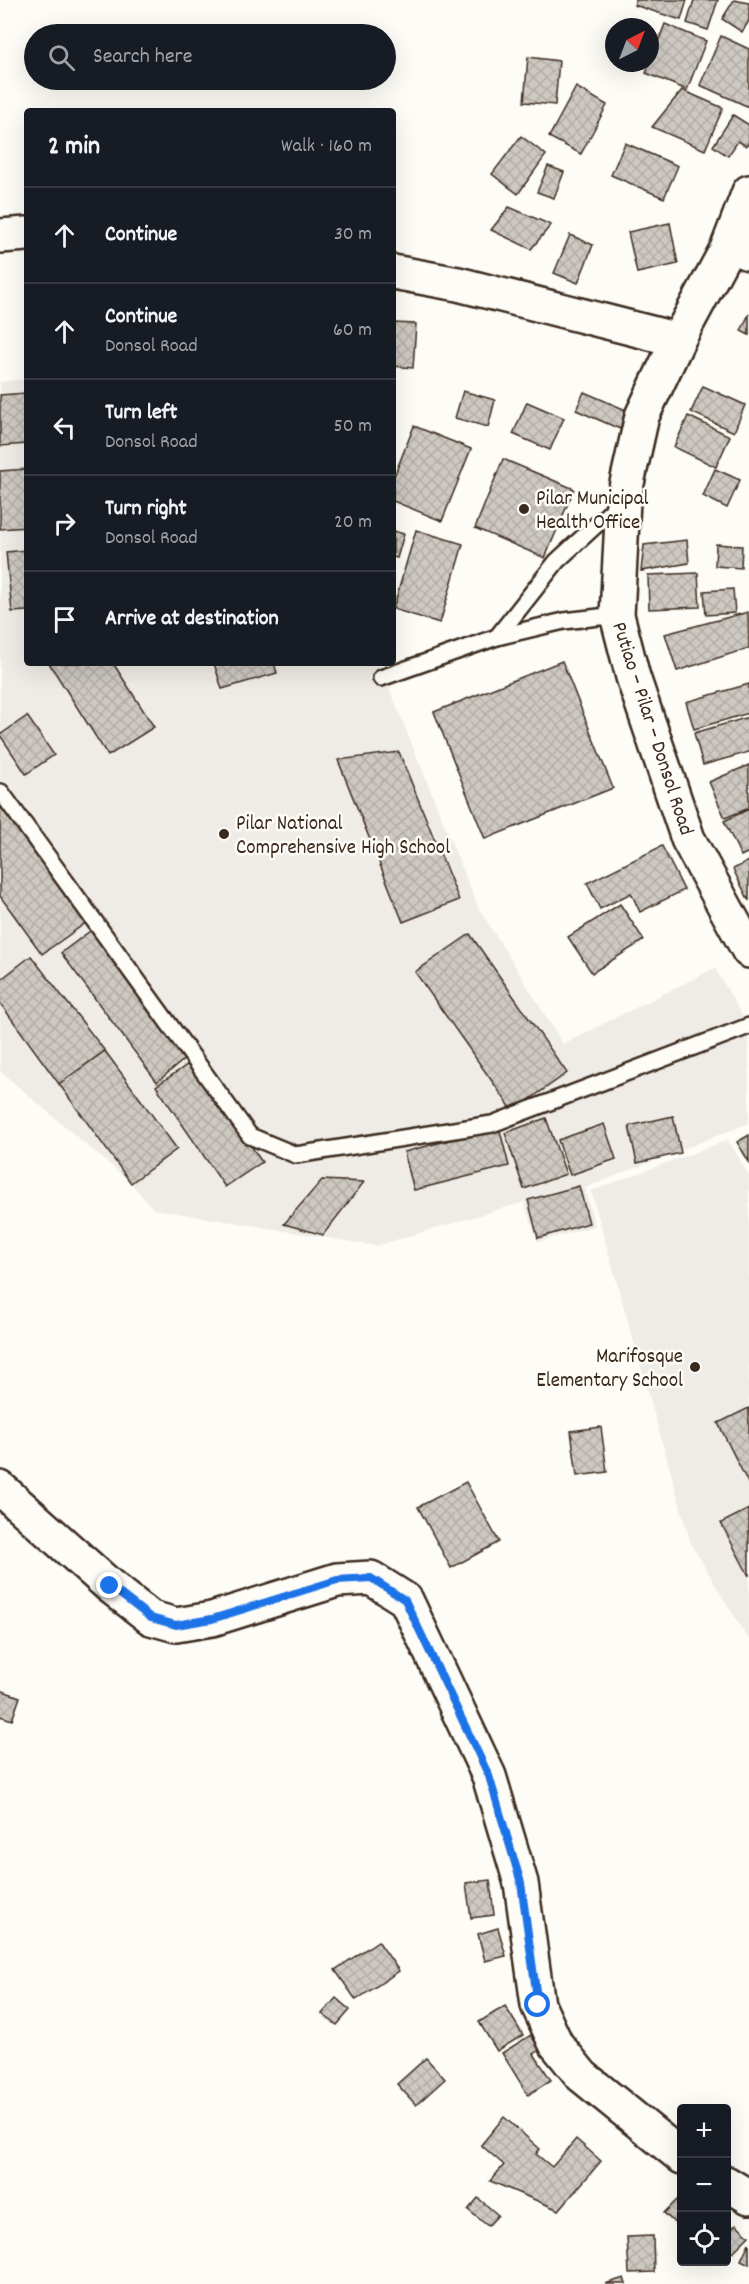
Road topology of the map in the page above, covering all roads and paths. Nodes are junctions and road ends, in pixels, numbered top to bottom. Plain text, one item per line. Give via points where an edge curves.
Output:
1 (749, 192) edge
2 (24, 234) edge
3 (0, 236) edge
4 (739, 251) edge
5 (396, 273) edge
6 (678, 340) junction
7 (623, 501) junction
8 (617, 615) junction
9 (497, 637) junction
10 (381, 678) dead end
11 (1, 792) edge
12 (749, 951) edge
13 (749, 1026) edge
14 (0, 1488) edge
15 (677, 2154) edge
16 (731, 2186) edge
17 (749, 2197) edge

1 - 4 main road, Putiao – Pilar – Donsol Road
2 - 3 main road
4 - 6 main road, Putiao – Pilar – Donsol Road
5 - 6 main road
6 - 7 main road, Putiao – Pilar – Donsol Road via 642,416
7 - 8 main road, Putiao – Pilar – Donsol Road
7 - 9 lane via 557,561
8 - 9 lane via 564,621
8 - 12 main road, Putiao – Pilar – Donsol Road via 633,677 688,839
9 - 10 lane
11 - 13 lane via 250,1136 296,1155 492,1124
14 - 15 main road via 151,1618 176,1625 212,1619 337,1580 371,1578 405,1600 489,1776 521,1883 538,2005 556,2044 582,2076
16 - 17 main road

